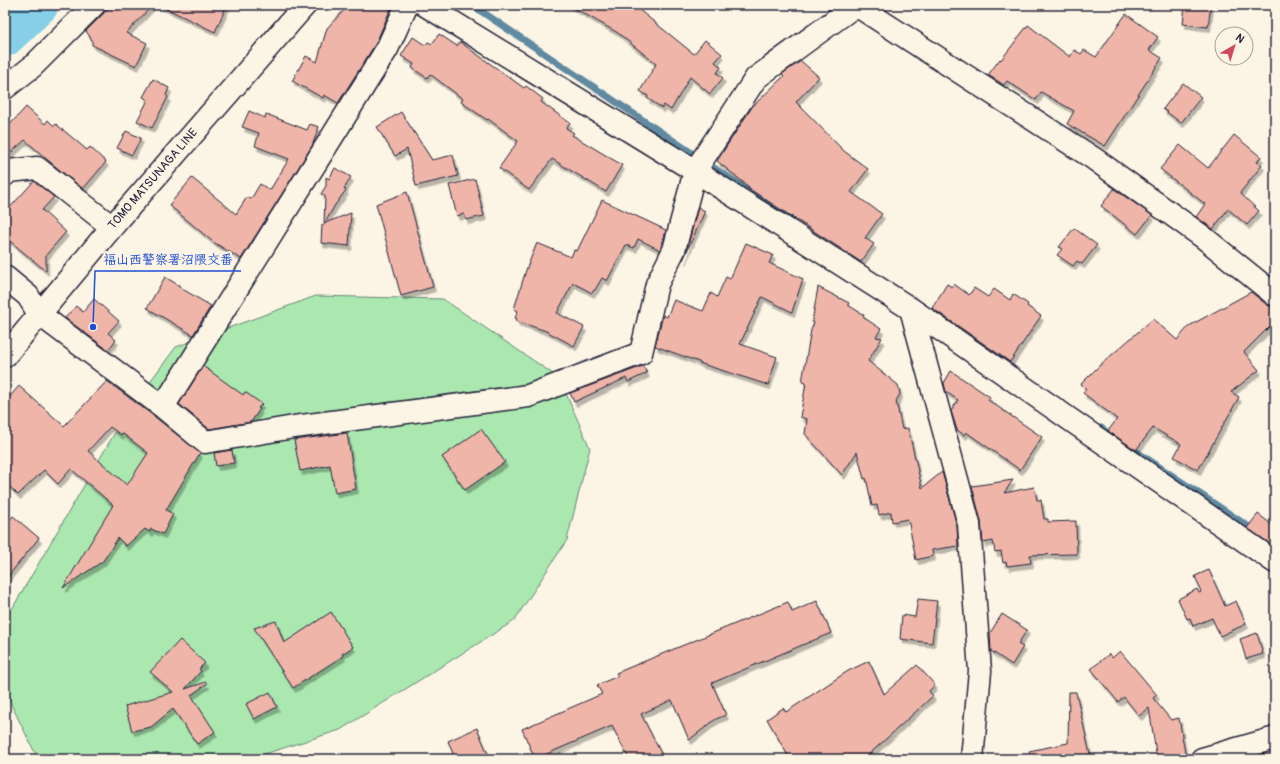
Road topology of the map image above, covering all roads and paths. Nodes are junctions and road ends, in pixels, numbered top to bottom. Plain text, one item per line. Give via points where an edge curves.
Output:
1 (94, 5) edge
2 (305, 5) edge
3 (407, 5) edge
4 (425, 5) edge
5 (856, 5) edge
6 (5, 88) edge
7 (700, 164) junction
8 (5, 175) edge
9 (112, 227) junction
10 (5, 277) edge
11 (1275, 295) edge
12 (910, 309) junction
13 (39, 314) junction
14 (5, 356) edge
15 (163, 407) junction
16 (1275, 562) edge
17 (1275, 738) edge
18 (972, 759) edge
19 (1202, 759) edge

1 - 6 street via 33,66
2 - 9 street, TOMO MATSUNAGA LINE
3 - 15 street via 387,49
4 - 7 street
5 - 7 street via 756,78
5 - 11 street via 1093,158 1203,237
7 - 12 street
7 - 15 street via 674,250 657,284 641,354 528,396 294,426 205,442
8 - 9 street via 9,171 37,168
9 - 13 street, TOMO MATSUNAGA LINE
10 - 13 street via 28,296
12 - 16 street
12 - 18 street via 969,524 980,671
13 - 14 street, TOMO MATSUNAGA LINE
13 - 15 street
17 - 19 street

